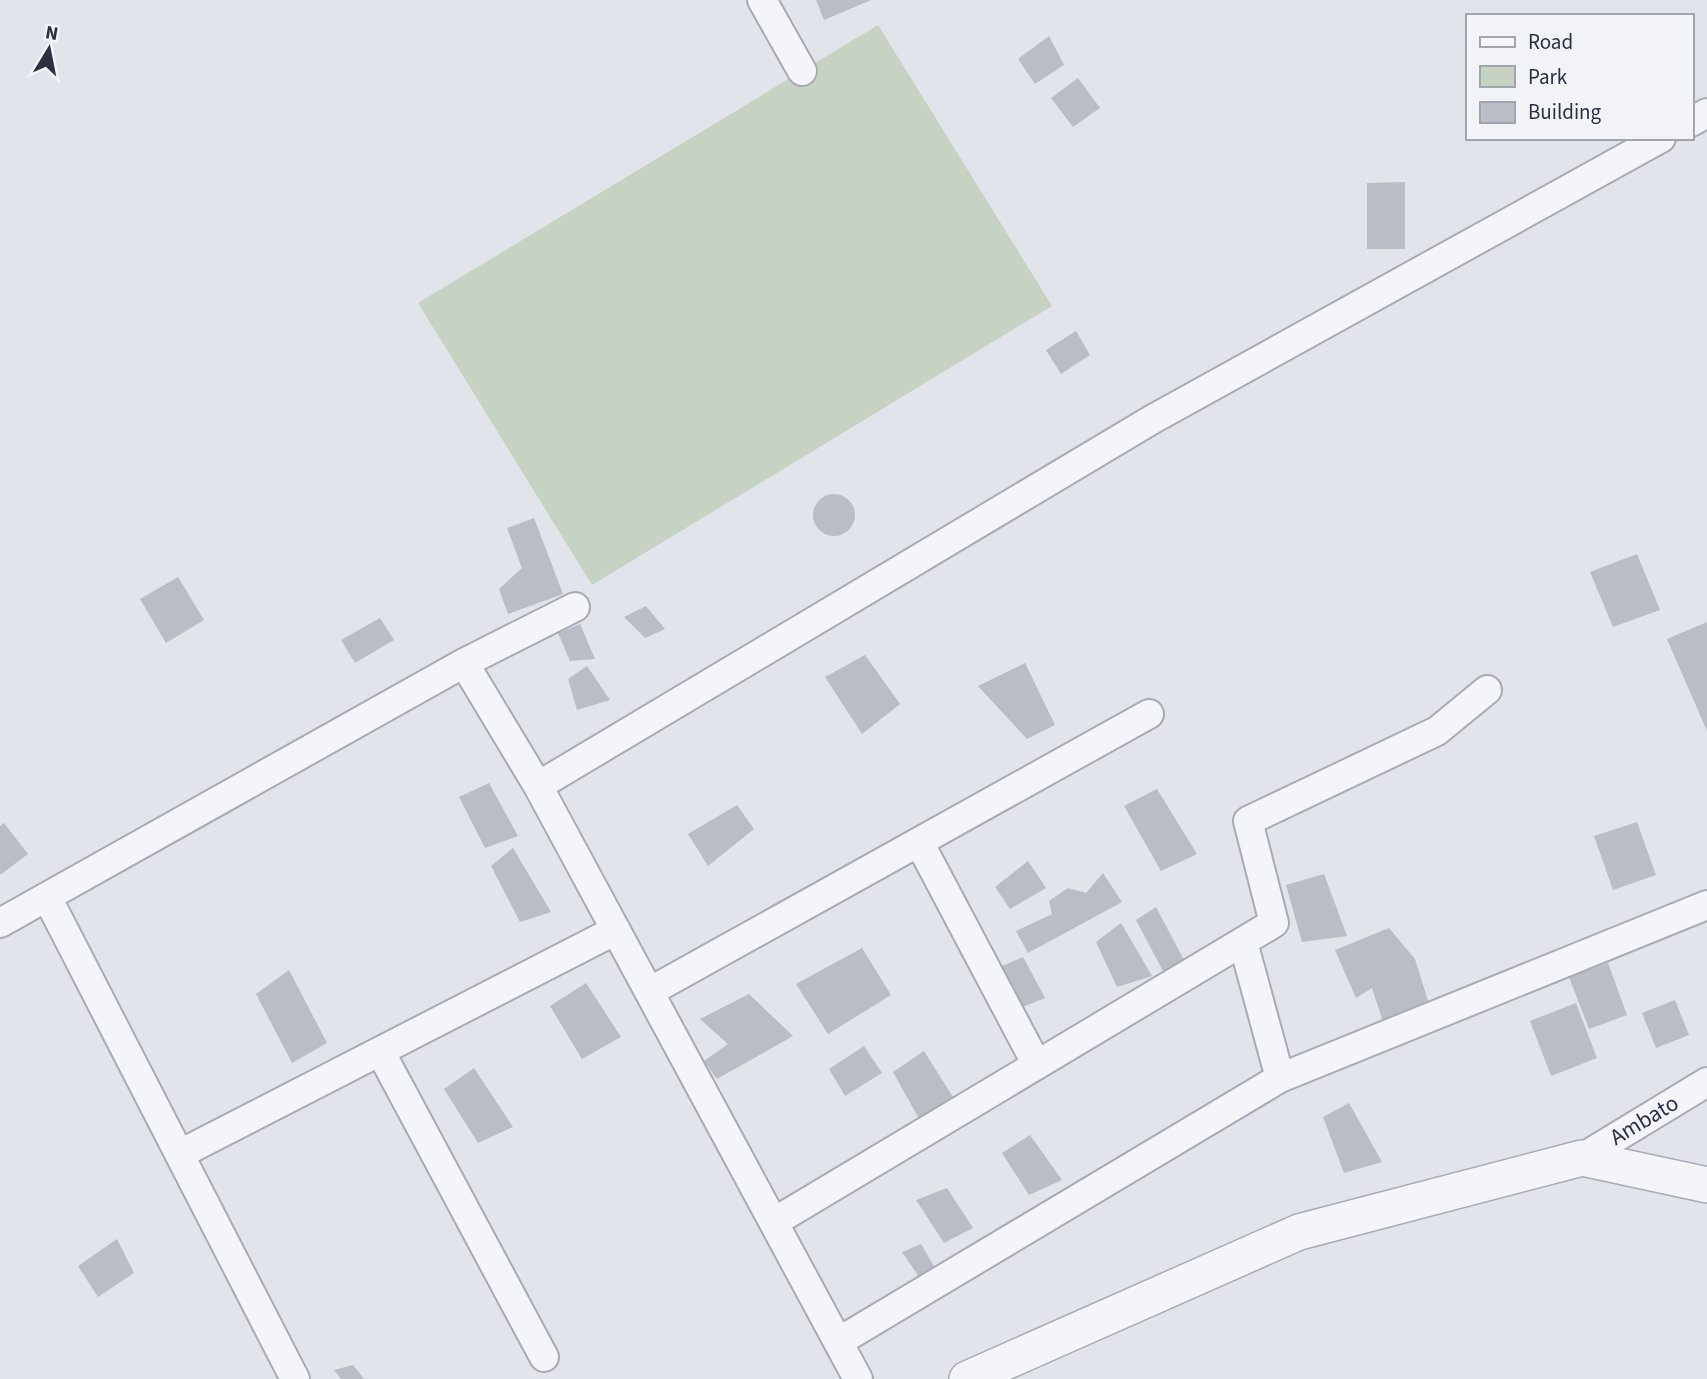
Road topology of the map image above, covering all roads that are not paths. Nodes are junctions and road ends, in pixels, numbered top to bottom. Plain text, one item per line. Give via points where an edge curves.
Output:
1 (762, 0) edge
2 (803, 71) dead end
3 (1657, 140) edge
4 (575, 607) dead end
5 (464, 663) junction
6 (1487, 690) dead end
7 (1149, 714) dead end
8 (538, 786) junction
9 (919, 842) junction
10 (47, 897) junction
11 (1707, 905) edge
12 (0, 923) edge
13 (616, 930) junction
14 (1243, 942) junction
15 (649, 992) junction
16 (380, 1051) junction
17 (1037, 1065) junction
18 (1280, 1078) junction
19 (1707, 1082) edge
20 (180, 1154) junction
21 (1582, 1158) junction
22 (1707, 1185) edge
23 (774, 1223) junction
24 (838, 1342) junction
25 (544, 1357) dead end
26 (295, 1379) edge
27 (858, 1379) edge
28 (967, 1379) edge

1 - 2 street
3 - 8 street via 1153,419
4 - 5 street
5 - 8 street
5 - 10 street
6 - 14 street via 1437,732 1248,821 1275,923
7 - 9 street
8 - 13 street
9 - 15 street
9 - 17 street
10 - 12 street
10 - 20 street
11 - 18 street
13 - 15 street
13 - 16 street
14 - 17 street
14 - 18 street
15 - 23 street
16 - 20 street
16 - 25 street
17 - 23 street
18 - 24 street
19 - 21 street, Ambato
20 - 26 street
21 - 22 street
21 - 28 street via 1299,1232
23 - 24 street
24 - 27 street

